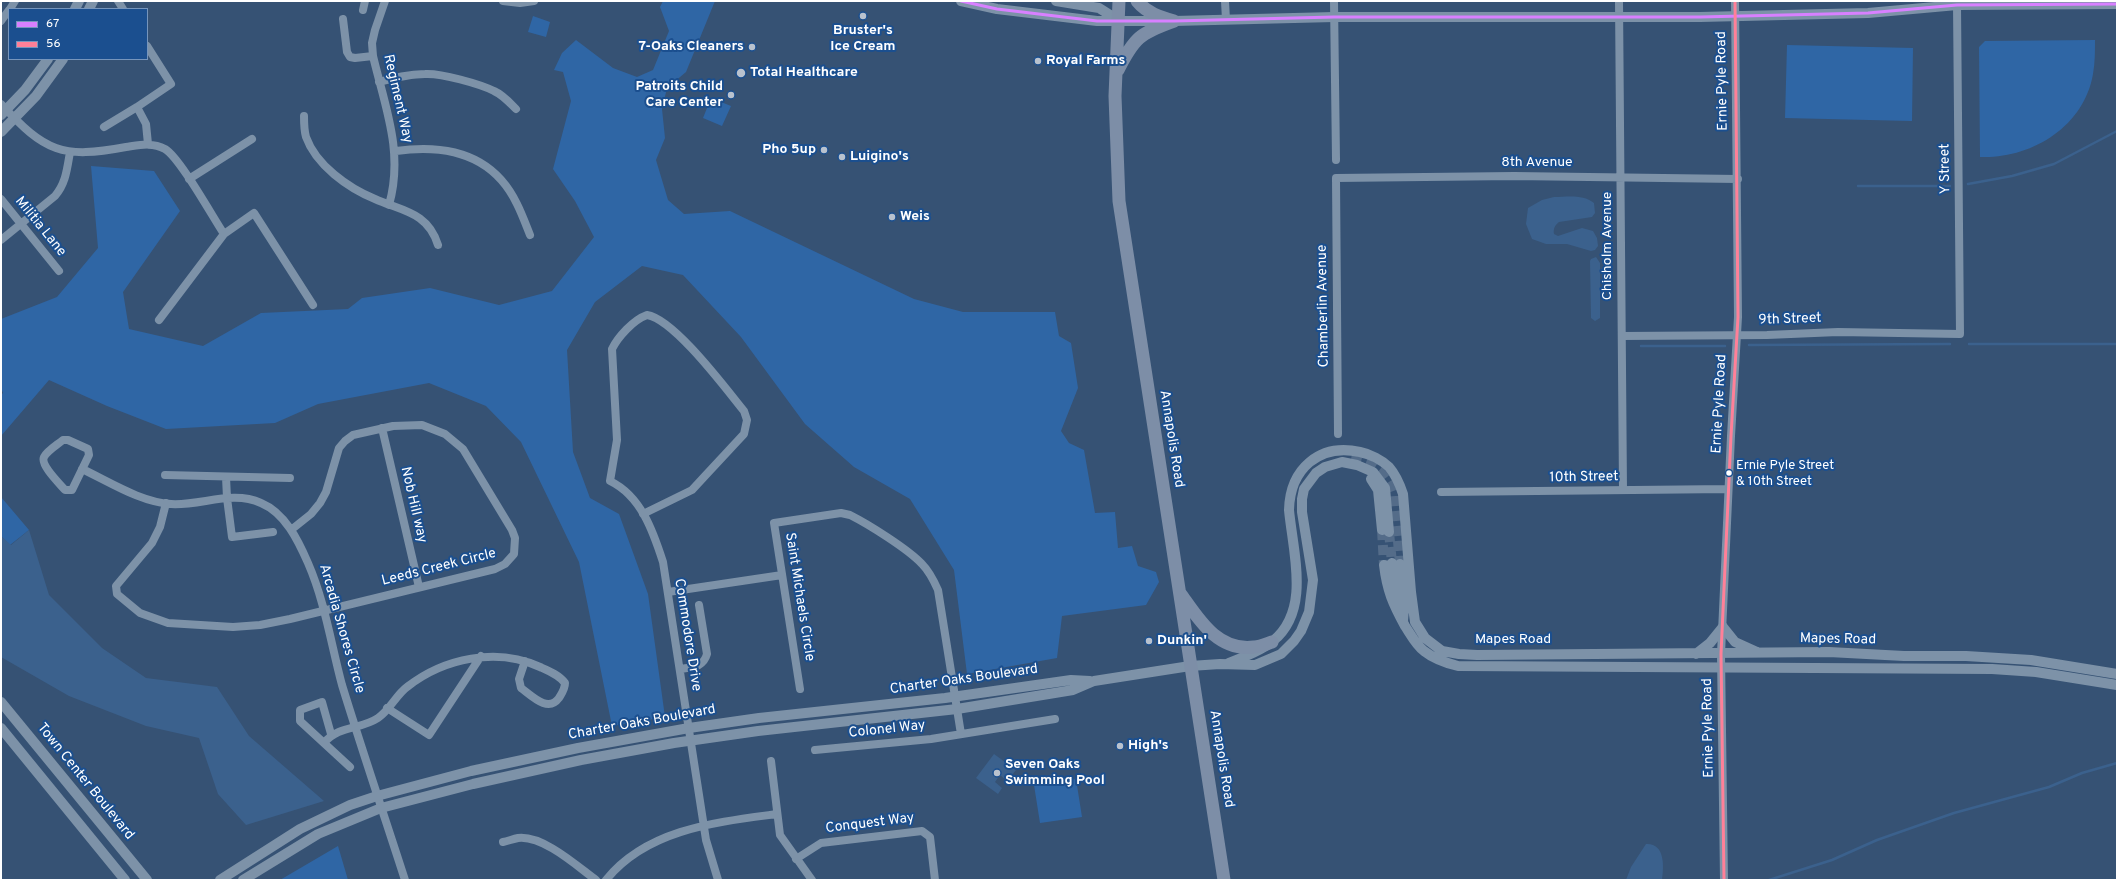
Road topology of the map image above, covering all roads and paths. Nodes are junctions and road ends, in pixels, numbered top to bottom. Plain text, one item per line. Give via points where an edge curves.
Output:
1 (365, 1) edge
2 (384, 1) edge
3 (503, 1) edge
4 (534, 1) edge
5 (961, 1) edge
6 (1056, 1) edge
7 (1119, 1) edge
8 (1137, 1) edge
9 (1225, 1) edge
10 (1334, 1) edge
11 (1619, 1) edge
12 (1735, 1) edge
13 (2117, 4) edge
14 (1957, 5) junction
15 (363, 10) dead end
16 (8, 11) edge
17 (1619, 16) junction
18 (1735, 16) junction
19 (1334, 17) junction
20 (343, 18) dead end
21 (1118, 20) junction
22 (1226, 20) junction
23 (1, 21) edge
24 (1174, 21) junction
25 (148, 48) edge
26 (373, 56) junction
27 (47, 60) edge
28 (62, 60) edge
29 (1116, 74) junction
30 (379, 82) junction
31 (136, 107) junction
32 (3, 109) edge
33 (516, 109) dead end
34 (304, 116) dead end
35 (15, 119) junction
36 (104, 127) dead end
37 (1, 132) edge
38 (252, 139) dead end
39 (148, 144) junction
40 (396, 151) junction
41 (70, 152) junction
42 (1336, 160) dead end
43 (1621, 176) junction
44 (1336, 178) joint
45 (1738, 179) junction
46 (189, 180) junction
47 (1, 199) edge
48 (390, 205) junction
49 (21, 224) junction
50 (224, 234) junction
51 (530, 235) dead end
52 (1, 240) edge
53 (438, 245) dead end
54 (59, 271) dead end
55 (313, 305) dead end
56 (159, 320) dead end
57 (1960, 334) joint
58 (1737, 335) junction
59 (1622, 336) junction
60 (382, 428) junction
61 (1338, 434) dead end
62 (82, 469) junction
63 (165, 475) dead end
64 (226, 477) junction
65 (290, 478) dead end
66 (1728, 489) junction
67 (1623, 490) junction
68 (1441, 492) dead end
69 (227, 498) junction
70 (166, 503) junction
71 (643, 514) junction
72 (291, 530) junction
73 (1385, 531) tunnel mouth
74 (273, 532) dead end
75 (782, 575) junction
76 (419, 587) junction
77 (1179, 591) junction
78 (668, 592) junction
79 (699, 604) dead end
80 (324, 610) junction
81 (1403, 622) junction
82 (1722, 627) junction
83 (1272, 642) junction
84 (1760, 653) junction
85 (1696, 654) junction
86 (1721, 654) junction
87 (481, 656) junction
88 (525, 661) junction
89 (1225, 665) junction
90 (1190, 666) junction
91 (1721, 667) junction
92 (680, 669) junction
93 (2117, 674) edge
94 (1094, 681) junction
95 (2117, 685) edge
96 (800, 689) dead end
97 (955, 696) junction
98 (2, 706) edge
99 (387, 708) junction
100 (957, 709) junction
101 (1055, 719) dead end
102 (355, 727) junction
103 (1, 728) edge
104 (689, 728) junction
105 (331, 734) junction
106 (961, 734) junction
107 (691, 741) junction
108 (324, 742) junction
109 (815, 750) dead end
110 (771, 761) dead end
111 (350, 767) dead end
112 (377, 796) junction
113 (381, 808) junction
114 (777, 814) junction
115 (704, 826) junction
116 (503, 842) dead end
117 (796, 859) junction
118 (125, 880) edge
119 (147, 880) edge
120 (220, 880) edge
121 (243, 880) edge
122 (405, 880) edge
123 (596, 880) edge
124 (606, 880) edge
125 (718, 880) edge
126 (812, 880) edge
127 (935, 880) edge
128 (1224, 880) edge
129 (1724, 880) edge

1 - 15 street
2 - 26 street, Regiment Way via 372,43
3 - 4 street
5 - 21 street via 997,9 1097,21
6 - 21 street via 1099,8
7 - 21 main road, Annapolis Road
8 - 24 main road via 1145,10
9 - 22 street
10 - 19 street
11 - 17 street, Chisholm Avenue
12 - 18 street, Ernie Pyle Road
13 - 14 street
14 - 18 street via 1868,13
14 - 57 street, Y Street
16 - 23 street
17 - 18 street
17 - 19 street
17 - 43 street, Chisholm Avenue
18 - 45 street, Ernie Pyle Road
19 - 22 street
19 - 42 street
20 - 26 street via 347,52 350,57
21 - 24 street
21 - 29 main road, Annapolis Road
22 - 24 street
24 - 29 main road via 1152,30 1134,42
25 - 31 street via 172,84
26 - 30 street, Regiment Way
27 - 32 street via 25,90
28 - 35 street via 36,96
29 - 77 main road, Annapolis Road via 1115,131 1120,208
30 - 33 street via 410,75 443,76 494,91 507,99
30 - 40 street, Regiment Way
31 - 36 street
31 - 39 street via 146,124
32 - 35 street
34 - 48 street via 306,136 328,168 358,190
35 - 37 street
35 - 41 street via 42,142
38 - 46 street
39 - 41 street via 84,154
39 - 46 street via 172,155
40 - 48 street, Regiment Way via 396,176
40 - 51 street via 422,148 448,150 476,160 508,188
41 - 49 street via 62,188
43 - 44 street, 8th Avenue
43 - 45 street, 8th Avenue
43 - 59 street, Chisholm Avenue
44 - 61 street, Chamberlin Avenue
45 - 58 street, Ernie Pyle Road
46 - 50 street
47 - 49 street, Militia Lane
48 - 53 street via 409,211 423,220 435,234
49 - 52 street
49 - 54 street, Militia Lane
50 - 55 street via 254,213
50 - 56 street
57 - 58 street, 9th Street via 1838,332
58 - 59 street, 9th Street
58 - 66 street, Ernie Pyle Road
59 - 67 street, Chisholm Avenue
60 - 72 street, Leeds Creek Circle via 353,436 345,441 339,448 326,492 320,503
60 - 76 street, Nob Hill way
60 - 76 street, Leeds Creek Circle via 408,424 422,425 455,441 467,456 515,538 514,554 500,567
62 - 62 street via 72,490 65,490 44,466 44,456 63,440 68,440 88,448 89,455
62 - 70 street, Arcadia Shores Circle via 141,497
63 - 64 street
64 - 65 street
64 - 69 street
66 - 67 street, 10th Street
66 - 82 street, Ernie Pyle Road
67 - 68 street, 10th Street
69 - 70 street, Arcadia Shores Circle via 183,504
69 - 72 street, Arcadia Shores Circle via 250,499 262,503 282,518
69 - 74 street via 232,537
70 - 80 street, Leeds Creek Circle via 160,527 152,543 116,586 117,594 140,613 168,623 233,627 260,625
71 - 71 street, Commodore Drive via 692,490 744,434 747,420 744,411 704,362 661,320 647,315 636,320 615,343 612,350 617,440 610,481 629,494
71 - 78 street, Commodore Drive via 657,542
72 - 80 street, Arcadia Shores Circle via 308,562
73 - 89 street, Mapes Road via 1378,490 1373,481 1342,462 1316,472 1304,489 1302,512 1313,580 1309,612 1301,631 1281,654 1269,660 1255,665
75 - 78 street
75 - 96 street, Saint Michaels Circle
75 - 97 street, Saint Michaels Circle via 774,523 841,514 858,519 915,558 927,571 938,590
76 - 80 street, Leeds Creek Circle
77 - 83 main road via 1206,629 1219,640 1253,648
77 - 90 main road, Annapolis Road
78 - 92 street, Commodore Drive
79 - 92 street via 707,654 705,662 699,666
80 - 102 street, Arcadia Shores Circle
81 - 81 street, Mapes Road via 1391,600 1387,586 1392,564 1404,608
81 - 91 street, Mapes Road via 1424,651 1442,662 1458,666
82 - 84 street via 1735,642
82 - 85 street via 1710,643
82 - 86 street, Ernie Pyle Road
83 - 85 street, Mapes Road via 1289,622 1297,599 1289,510 1292,486 1296,477 1315,458 1335,450 1350,450 1378,459 1389,468 1398,481 1403,494 1415,622 1425,638 1442,651 1458,654
83 - 89 street, Mapes Road
84 - 86 street, Mapes Road
84 - 93 street, Mapes Road via 1830,652 2032,660
85 - 86 street, Mapes Road
86 - 91 street, Ernie Pyle Road
87 - 88 street
87 - 99 street via 450,664 416,680 400,692
87 - 99 street via 429,735
88 - 88 street via 552,673 565,683 565,688 555,703 544,704 521,688 519,679
89 - 90 street, Mapes Road
90 - 94 street, Charter Oaks Boulevard
90 - 128 main road, Annapolis Road
91 - 95 street, Mapes Road via 1992,669 2036,672
91 - 129 street, Ernie Pyle Road
92 - 104 street, Commodore Drive
94 - 97 street, Charter Oaks Boulevard via 1071,680
94 - 100 street, Charter Oaks Boulevard via 1073,690
97 - 100 street
97 - 104 street, Charter Oaks Boulevard
98 - 119 street, Town Center Boulevard
99 - 102 street via 378,718
100 - 106 street
100 - 107 street, Charter Oaks Boulevard
101 - 106 street, Colonel Way
102 - 105 street
102 - 112 street, Arcadia Shores Circle
103 - 118 street
104 - 107 street, Commodore Drive
104 - 112 street, Charter Oaks Boulevard via 471,771
105 - 108 street
105 - 108 street via 322,702 300,710 300,721
106 - 109 street, Colonel Way
107 - 113 street, Charter Oaks Boulevard via 581,760
107 - 115 street, Commodore Drive
108 - 111 street
110 - 114 street
112 - 113 street, Arcadia Shores Circle
112 - 120 street, Charter Oaks Boulevard via 300,829
113 - 121 street, Charter Oaks Boulevard via 318,834
113 - 122 street, Arcadia Shores Circle
114 - 115 street
114 - 117 street via 780,835
115 - 124 street via 663,838 643,848 626,860
115 - 125 street, Commodore Drive
116 - 123 street via 519,838 533,840 561,854
117 - 126 street
117 - 127 street, Conquest Way via 821,843 922,831 930,837

